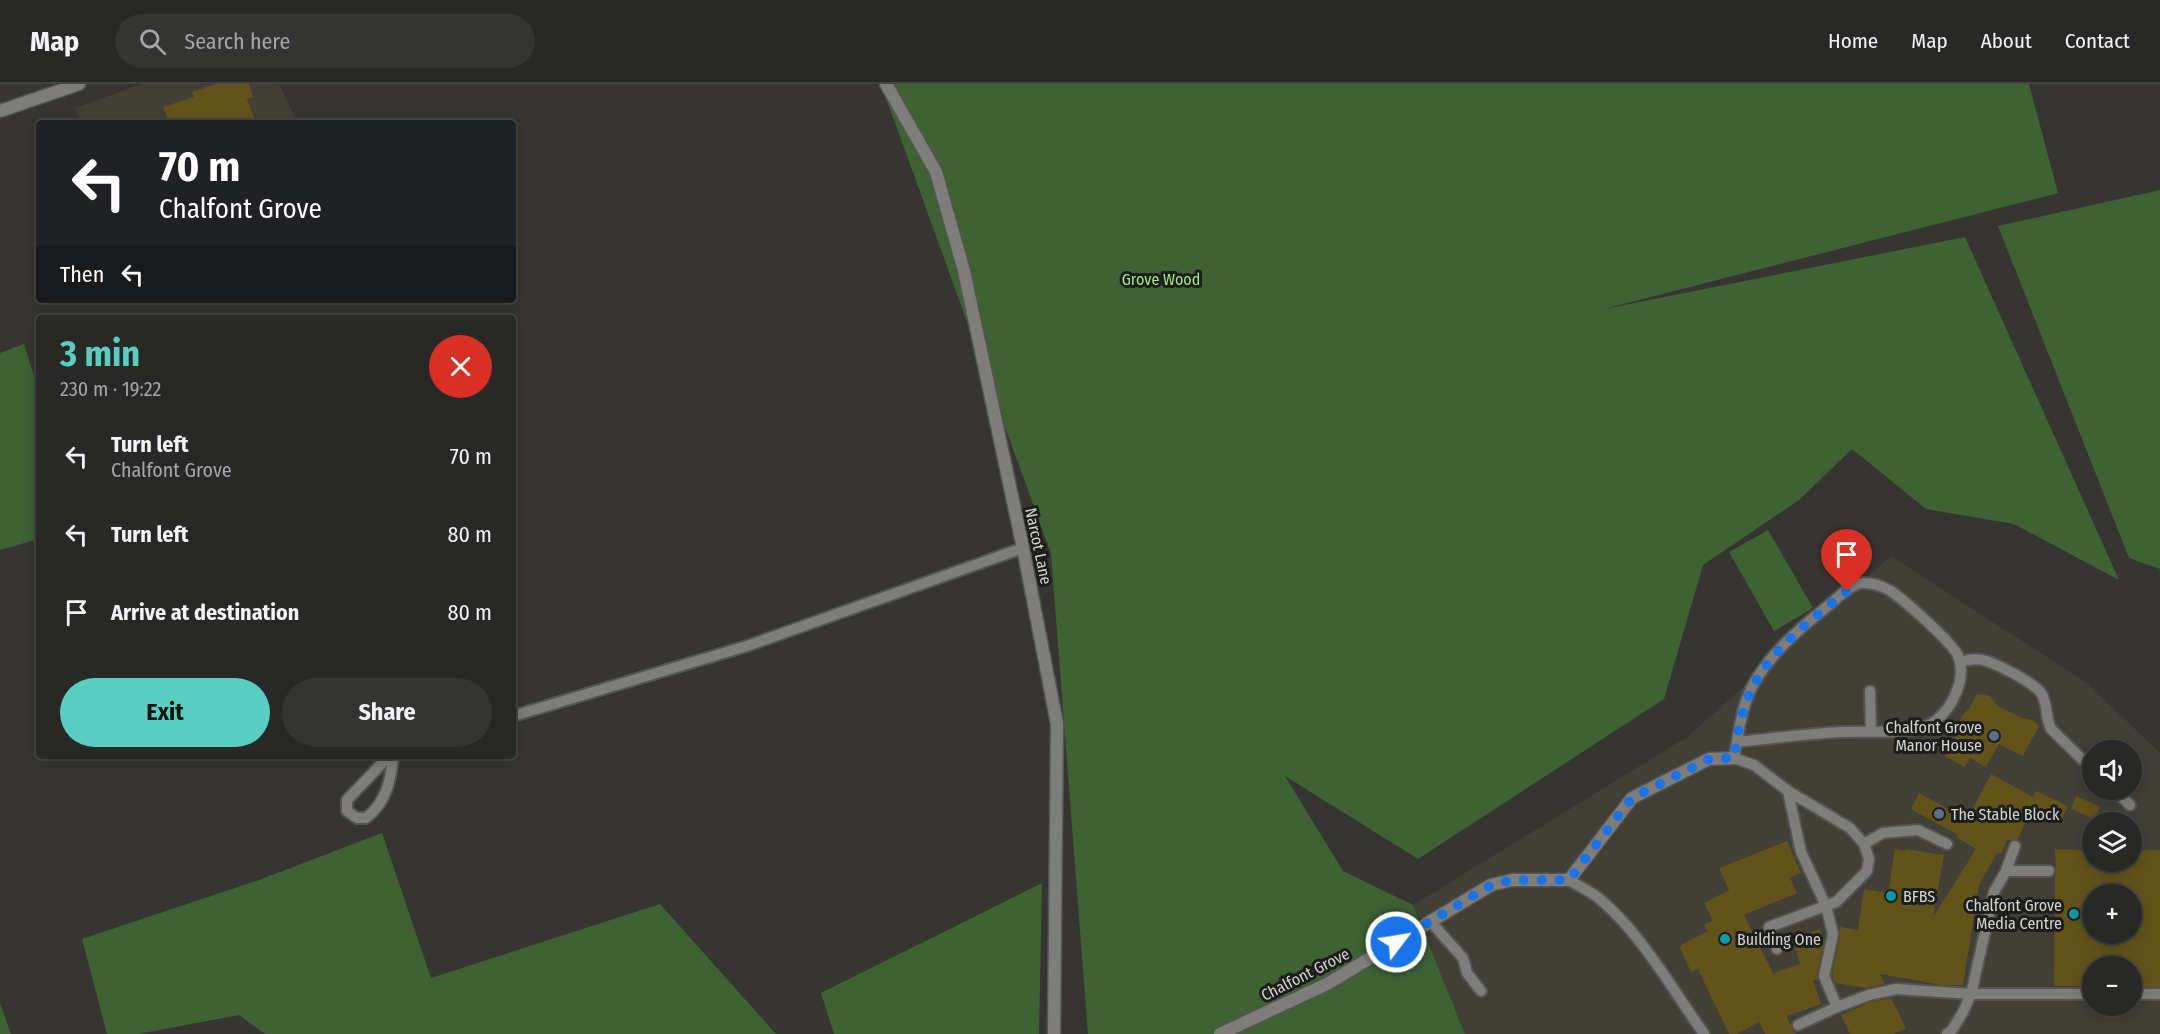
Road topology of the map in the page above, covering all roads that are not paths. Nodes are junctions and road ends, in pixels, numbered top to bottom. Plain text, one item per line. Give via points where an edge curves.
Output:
1 (78, 84) edge
2 (886, 84) edge
3 (0, 111) edge
4 (1023, 548) junction
5 (1960, 662) junction
6 (1870, 691) dead end
7 (516, 715) edge
8 (1871, 731) junction
9 (1737, 742) junction
10 (1734, 758) junction
11 (388, 759) edge
12 (391, 759) edge
13 (2082, 759) edge
14 (1788, 791) junction
15 (2125, 800) edge
16 (2130, 805) dead end
17 (1864, 844) junction
18 (1947, 844) dead end
19 (2015, 846) dead end
20 (2006, 871) junction
21 (2049, 871) dead end
22 (1569, 880) junction
23 (1826, 906) junction
24 (1430, 921) junction
25 (1777, 949) dead end
26 (1481, 991) dead end
27 (1971, 994) junction
28 (2082, 994) edge
29 (2142, 994) edge
30 (2160, 994) edge
31 (1837, 1007) junction
32 (1798, 1025) dead end
33 (1054, 1034) edge
34 (1220, 1034) edge
35 (1704, 1034) edge
36 (1947, 1034) edge

1 - 3 street
2 - 4 street, Narcot Lane via 936,172 963,271
4 - 7 lane via 747,646
4 - 33 street, Narcot Lane via 1057,724
5 - 8 lane via 1958,689 1936,720 1923,727
5 - 9 lane via 1953,648 1890,590 1860,583 1797,630 1770,661 1748,695
5 - 13 lane via 1983,660 2036,688 2042,694 2051,729
6 - 8 lane
8 - 9 lane
9 - 10 lane
10 - 14 lane via 1754,765
10 - 22 street via 1709,759 1632,798
11 - 12 lane via 347,800 347,812 357,818 374,812 390,784
14 - 17 lane via 1850,828
14 - 23 lane via 1801,852
15 - 16 lane
17 - 18 lane via 1883,833 1918,830
17 - 23 lane via 1869,859 1867,871 1836,902
19 - 20 lane
20 - 21 lane
20 - 27 lane via 1994,892
22 - 24 street, Chalfont Grove via 1512,880 1491,885
22 - 35 lane via 1600,900 1637,939
23 - 25 lane via 1769,927
23 - 31 lane via 1833,934 1824,976
24 - 26 lane via 1462,958 1467,973
24 - 34 street, Chalfont Grove via 1327,984
27 - 28 lane
27 - 31 lane via 1896,988
27 - 36 lane
29 - 30 lane
31 - 32 lane

